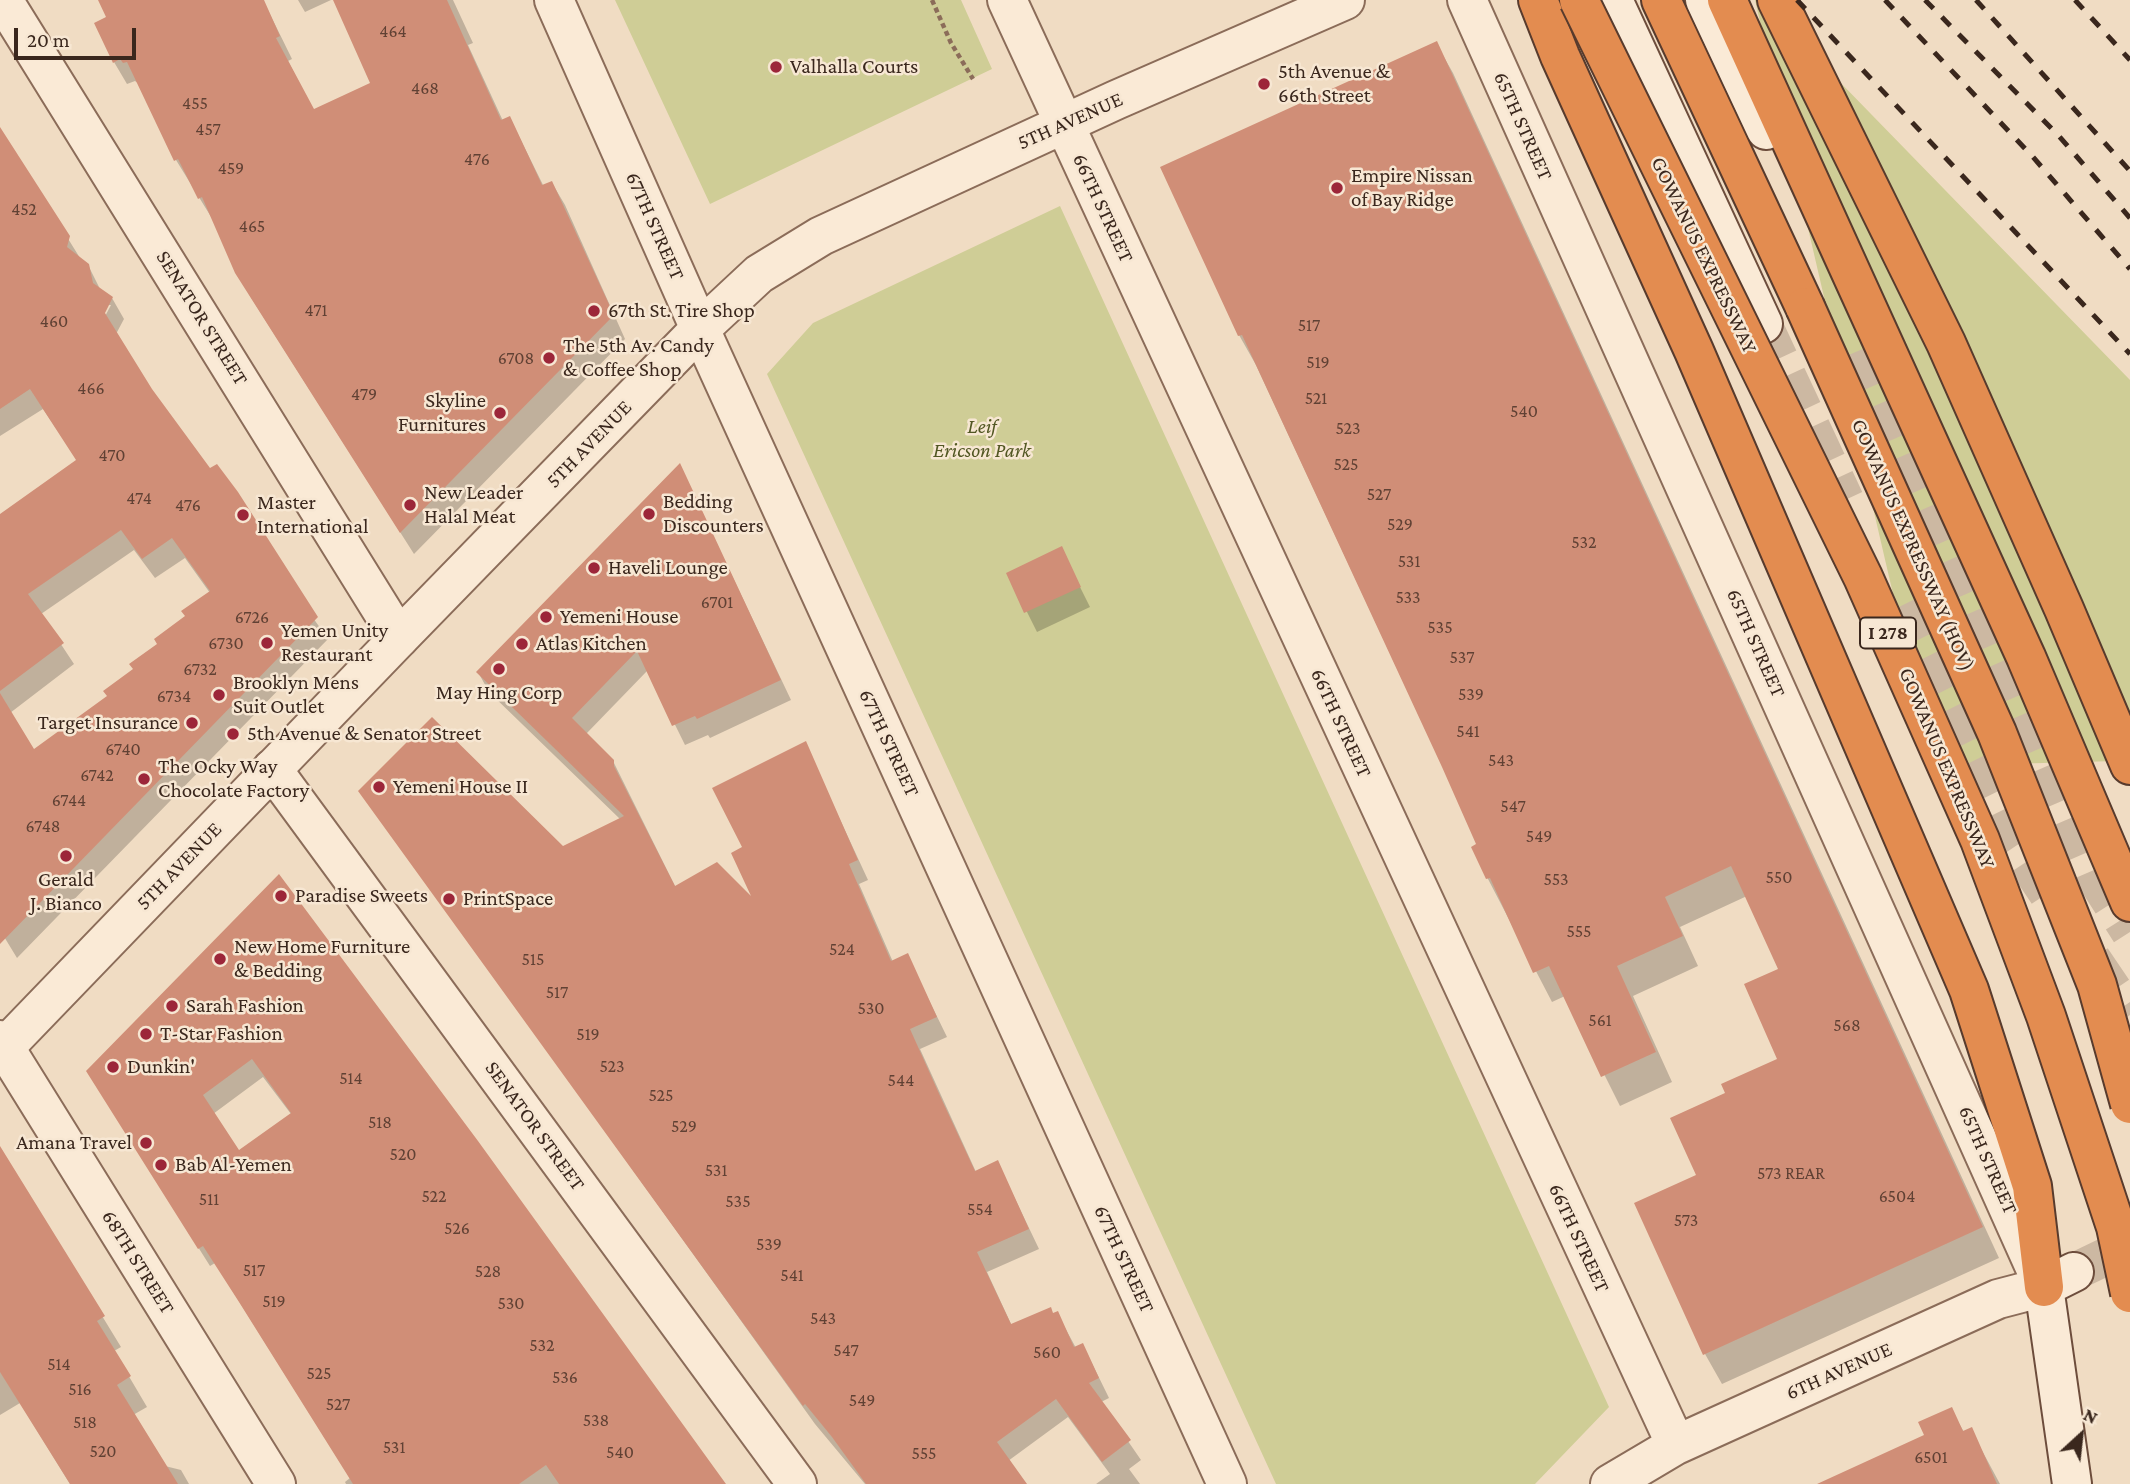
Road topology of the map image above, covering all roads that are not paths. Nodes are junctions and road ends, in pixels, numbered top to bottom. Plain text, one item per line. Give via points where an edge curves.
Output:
1 (3, 0) edge
2 (554, 0) edge
3 (1007, 0) edge
4 (1345, 0) edge
5 (1466, 0) edge
6 (1538, 0) edge
7 (1579, 0) edge
8 (1613, 0) edge
9 (1661, 0) edge
10 (1705, 0) edge
11 (1727, 0) edge
12 (1777, 0) edge
13 (1064, 124) junction
14 (1840, 291) dead end
15 (1763, 324) tunnel mouth
16 (700, 329) junction
17 (399, 638) junction
18 (2130, 765) edge
19 (272, 769) junction
20 (2130, 902) edge
21 (2, 1046) edge
22 (2130, 1104) edge
23 (2059, 1280) junction
24 (2130, 1293) edge
25 (1676, 1445) junction
26 (276, 1484) edge
27 (797, 1484) edge
28 (1227, 1484) edge
29 (1610, 1484) edge
30 (2072, 1484) edge

1 - 17 street, SENATOR STREET
2 - 16 street, 67TH STREET
3 - 13 street, 66TH STREET
4 - 13 street, 5TH AVENUE
5 - 23 street, 65TH STREET
6 - 23 highway via 1969,990
7 - 24 highway, GOWANUS EXPRESSWAY / I 278, bridge via 1863,577 1980,840 2055,1042 2116,1227
8 - 15 street
9 - 22 highway, GOWANUS EXPRESSWAY (HOV) / I 278, bridge via 1997,733 2097,985
10 - 14 street
11 - 20 highway via 2026,657
12 - 18 highway via 1946,343
13 - 16 street, 5TH AVENUE via 798,247 759,274
13 - 25 street, 66TH STREET
16 - 17 street, 5TH AVENUE
16 - 28 street, 67TH STREET
17 - 19 street, 5TH AVENUE
19 - 21 street, 5TH AVENUE
19 - 27 street, SENATOR STREET
21 - 26 street, 68TH STREET
23 - 25 street, 6TH AVENUE via 1998,1299
23 - 30 street, 65TH STREET
25 - 29 street, 6TH AVENUE

